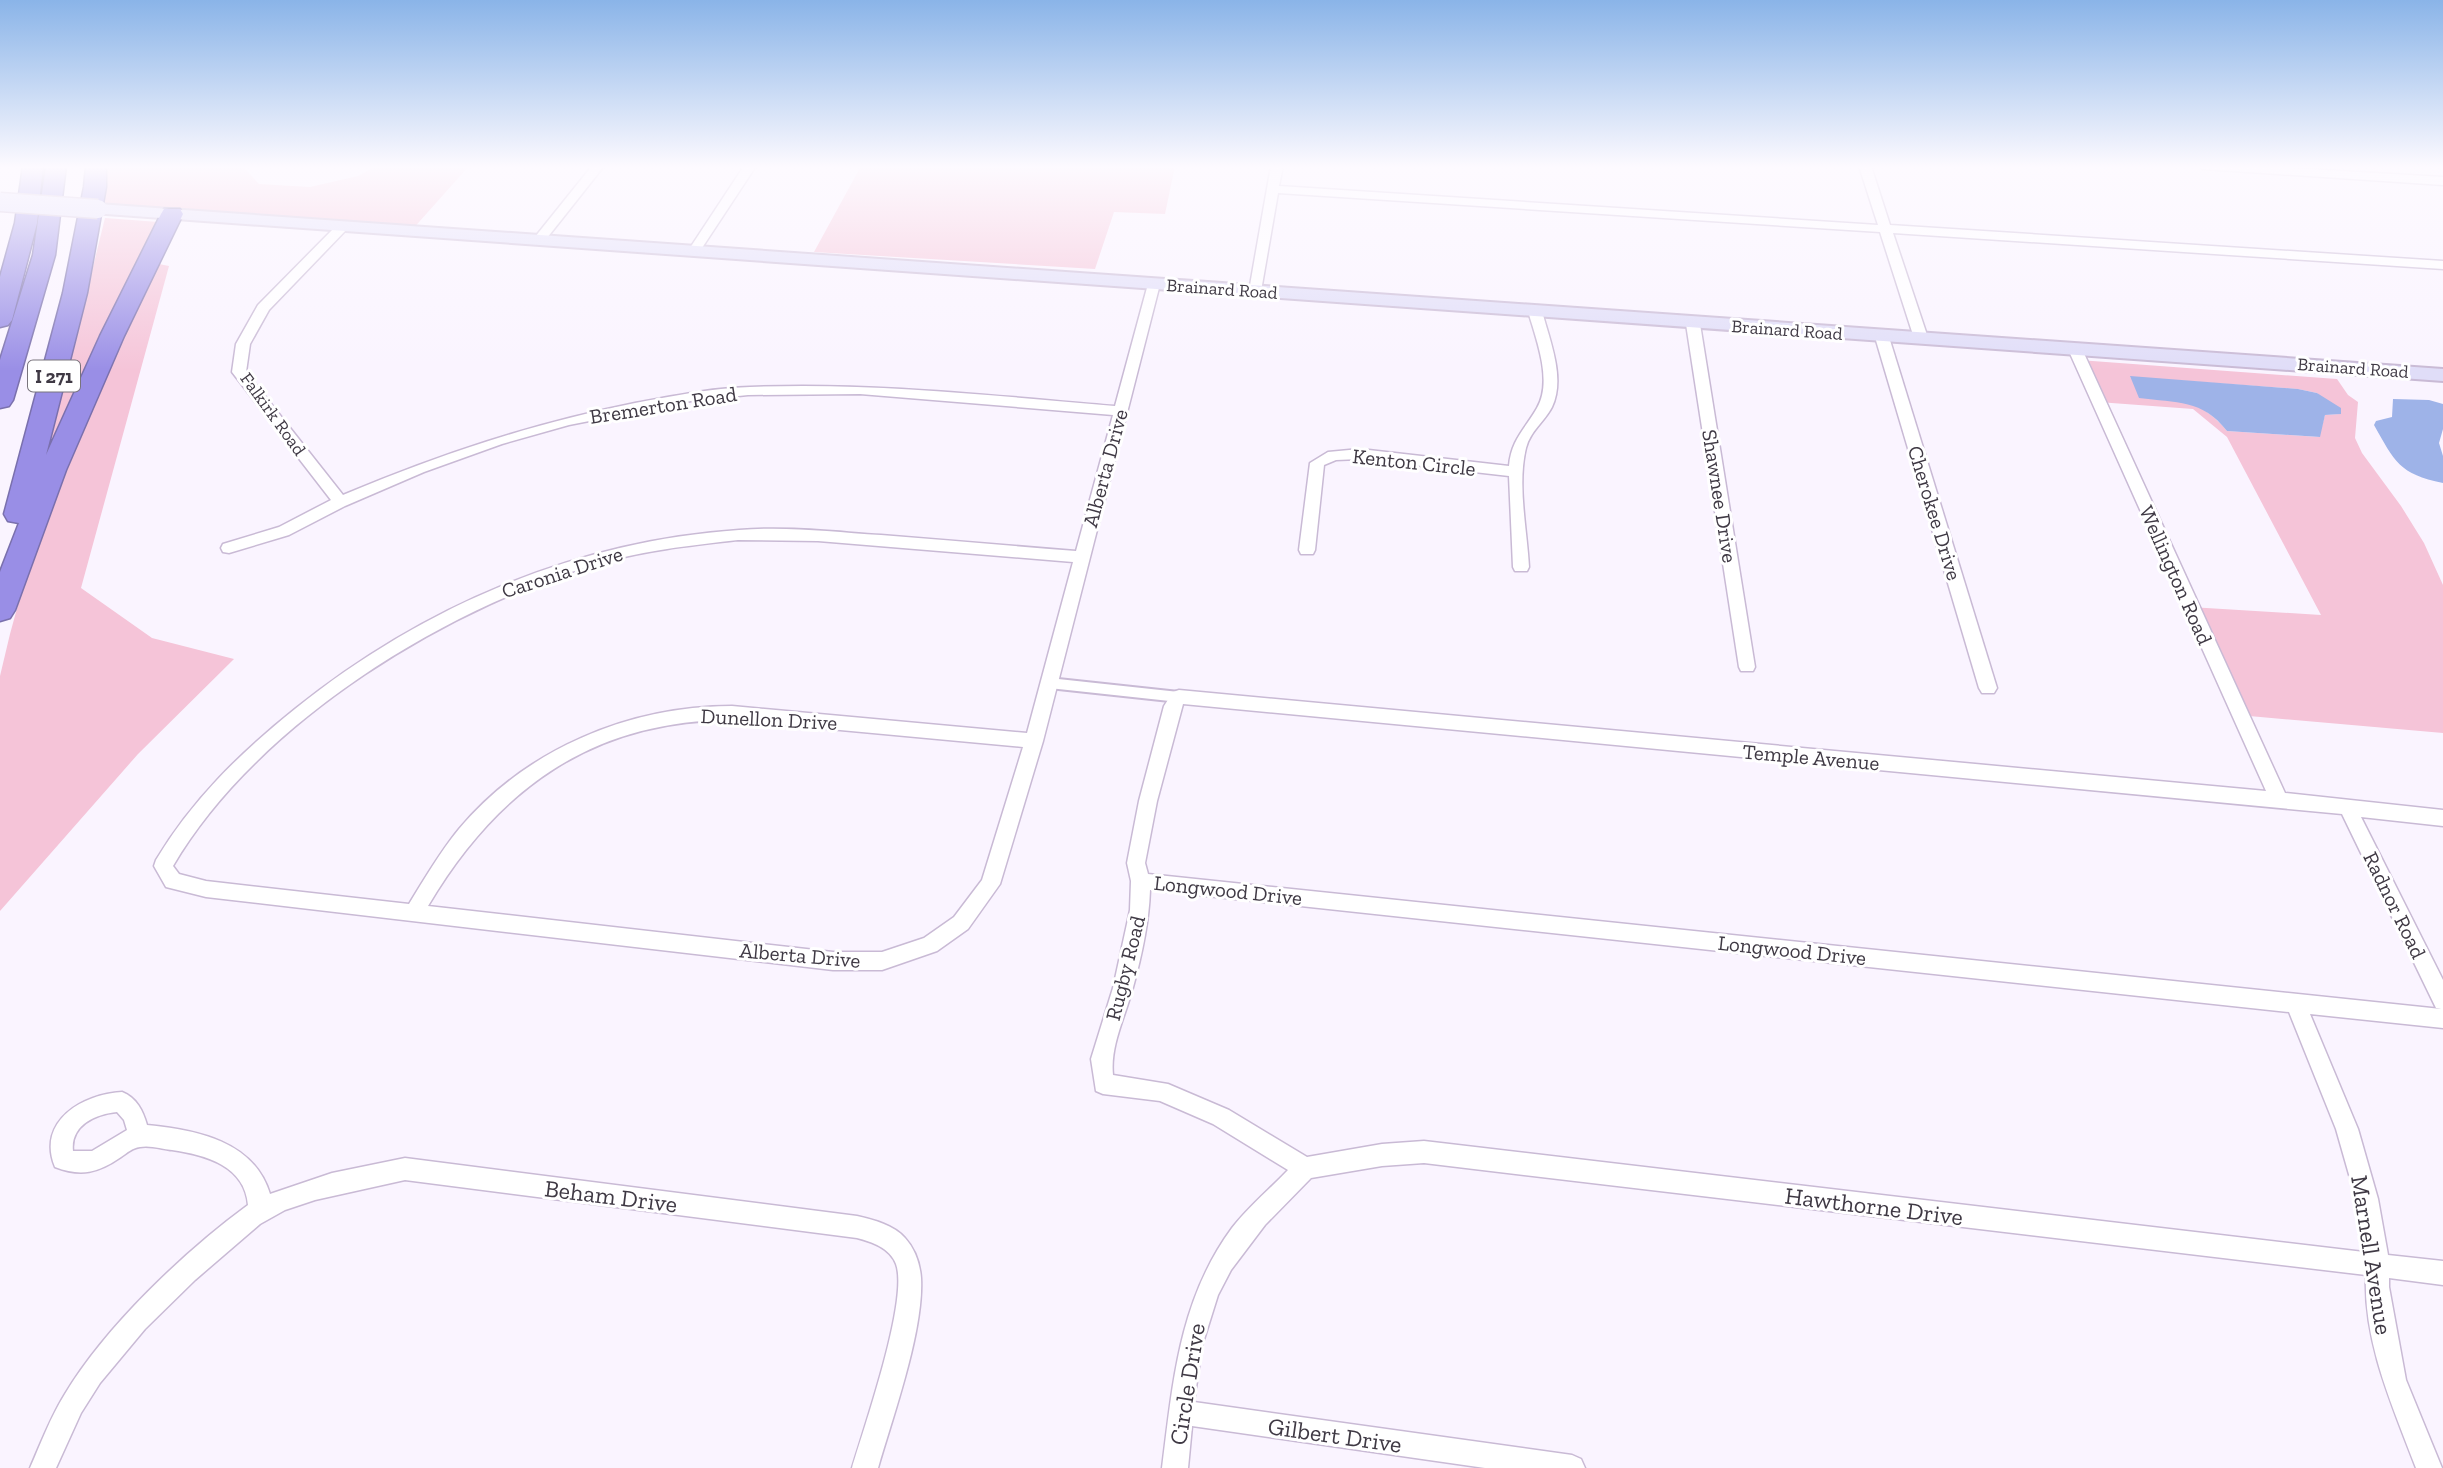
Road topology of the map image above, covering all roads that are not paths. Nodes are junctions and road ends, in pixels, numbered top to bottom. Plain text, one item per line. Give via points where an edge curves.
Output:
1 (23, 235) edge
2 (47, 235) edge
3 (86, 235) edge
4 (162, 235) edge
5 (335, 235) edge
6 (462, 235) edge
7 (543, 235) edge
8 (705, 235) edge
9 (1265, 235) edge
10 (1887, 235) edge
11 (1970, 235) edge
12 (539, 240) junction
13 (694, 251) junction
14 (2443, 265) edge
15 (1154, 284) junction
16 (1255, 291) junction
17 (1535, 311) junction
18 (0, 320) edge
19 (1693, 324) junction
20 (1882, 337) junction
21 (1921, 338) junction
22 (2075, 349) junction
23 (2443, 375) edge
24 (0, 400) edge
25 (1120, 411) junction
26 (1517, 472) junction
27 (340, 502) junction
28 (229, 548) dead end
29 (1307, 550) dead end
30 (1081, 558) junction
31 (1521, 567) dead end
32 (0, 583) edge
33 (0, 610) edge
34 (1747, 667) dead end
35 (1049, 683) junction
36 (1988, 688) dead end
37 (1178, 697) junction
38 (1034, 741) junction
39 (2278, 800) junction
40 (2347, 808) junction
41 (2443, 818) edge
42 (173, 881) joint
43 (1141, 881) junction
44 (414, 912) junction
45 (2443, 1001) edge
46 (2296, 1004) junction
47 (2443, 1019) edge
48 (140, 1136) dead end
49 (1305, 1168) junction
50 (260, 1210) junction
51 (2378, 1265) junction
52 (2443, 1273) edge
53 (1182, 1412) junction
54 (1447, 1460) edge
55 (43, 1468) edge
56 (865, 1468) edge
57 (1175, 1468) edge
58 (1572, 1468) edge
59 (2429, 1468) edge

1 - 18 highway
2 - 24 highway
3 - 32 highway, I 271
4 - 33 highway via 53,470
5 - 27 street, Falkirk Road via 263,308 243,344 239,372
6 - 12 main road, Brainard Road
7 - 12 street
8 - 13 street
9 - 16 street
10 - 21 street
11 - 14 street
12 - 13 main road, Brainard Road
13 - 15 main road, Brainard Road
15 - 16 main road, Brainard Road
15 - 25 street, Alberta Drive
16 - 17 main road, Brainard Road
17 - 19 main road, Brainard Road
17 - 26 street via 1547,358 1549,391 1519,448
19 - 20 main road, Brainard Road
19 - 34 street, Shawnee Drive
20 - 21 main road, Brainard Road
20 - 36 street, Cherokee Drive
21 - 22 main road, Brainard Road
22 - 23 main road, Brainard Road
22 - 39 street, Wellington Road
25 - 27 street, Bremerton Road via 860,390 748,391 691,397 568,421 497,441
25 - 30 street, Alberta Drive
26 - 29 street, Kenton Circle via 1333,454 1317,463
26 - 31 street
27 - 28 street, Bremerton Road via 284,531
30 - 35 street, Alberta Drive
30 - 42 street, Caronia Drive via 796,534 739,535 631,550 514,586 456,612 323,692 261,747 180,835 163,866
35 - 37 street
35 - 38 street, Alberta Drive
37 - 39 street, Temple Avenue
37 - 43 street, Rugby Road via 1148,801 1136,863
38 - 44 street, Dunellon Drive via 732,713 683,715 627,728 572,750 522,779 446,860
38 - 44 street, Alberta Drive via 990,884 961,923 929,945 882,961 833,961
39 - 40 street, Temple Avenue
40 - 41 street, Temple Avenue
40 - 45 street, Radnor Road
42 - 44 street, Alberta Drive via 206,889
43 - 46 street, Longwood Drive
43 - 49 street, Rugby Road via 1140,909 1123,988 1101,1059 1103,1084 1161,1091 1216,1115
46 - 47 street, Longwood Drive
46 - 51 street, Marnell Avenue via 2347,1129 2367,1199
48 - 50 street via 195,1143 243,1163 261,1195
49 - 51 street, Hawthorne Drive via 1424,1152
49 - 53 street, Circle Drive via 1242,1234 1196,1315
50 - 55 street via 158,1297 105,1354 53,1440
50 - 56 street, Beham Drive via 349,1179 405,1169 857,1227 887,1235 908,1264 909,1308
51 - 52 street, Hawthorne Drive
51 - 59 street, Marnell Avenue via 2382,1326 2394,1380
53 - 54 street, Gilbert Drive
53 - 57 street, Circle Drive
54 - 58 street, Gilbert Drive

